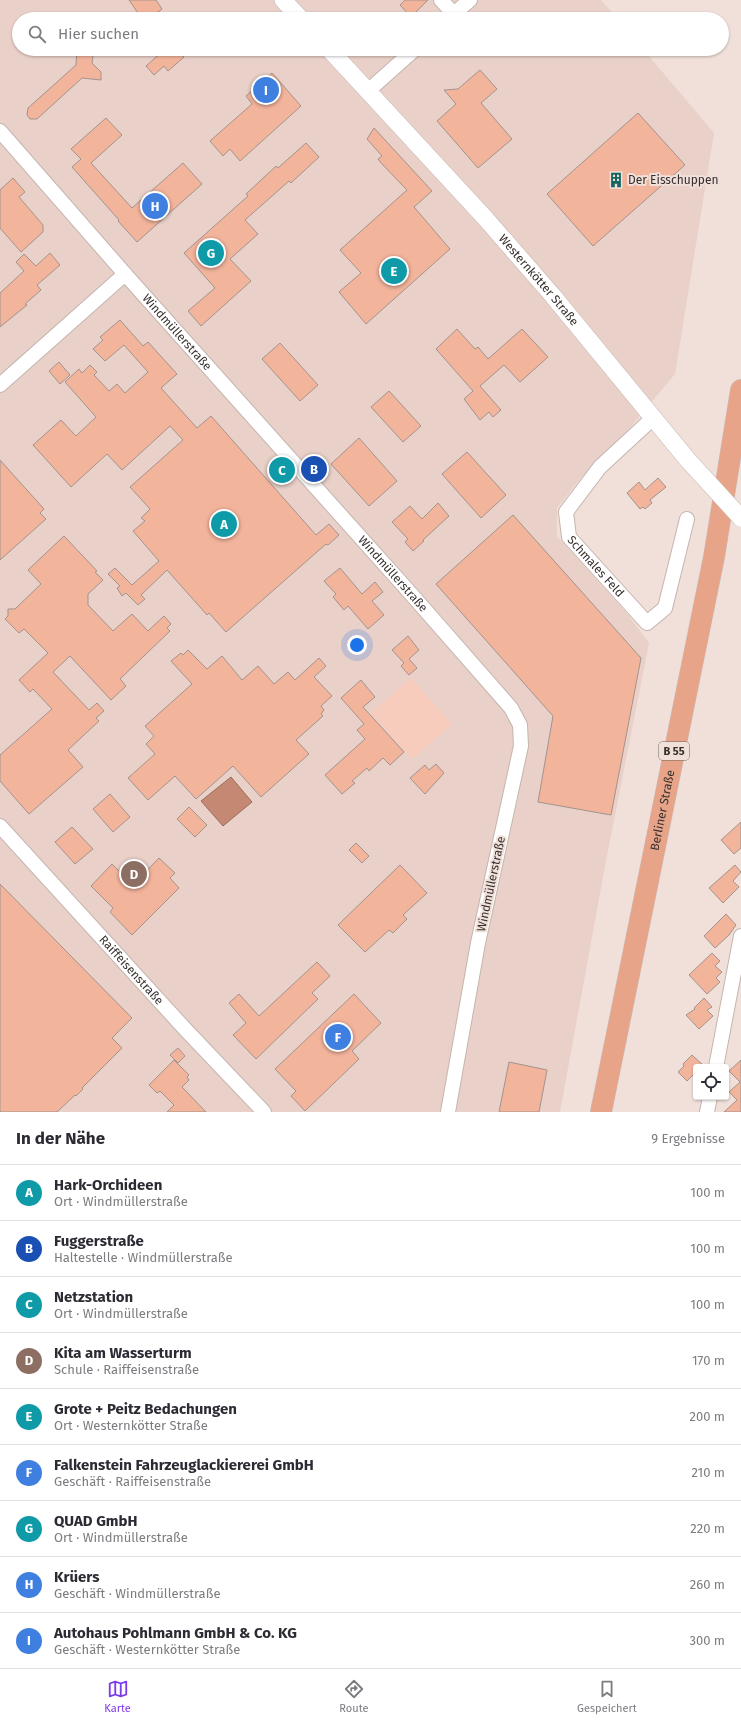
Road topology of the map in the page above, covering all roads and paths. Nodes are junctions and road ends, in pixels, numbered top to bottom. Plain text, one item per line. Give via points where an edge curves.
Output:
1 (283, 0) edge
2 (441, 0) edge
3 (470, 0) edge
4 (294, 12) edge
5 (448, 12) edge
6 (456, 12) edge
7 (336, 56) edge
8 (407, 56) edge
9 (368, 91) junction
10 (0, 131) edge
11 (125, 274) junction
12 (0, 385) edge
13 (741, 390) edge
14 (652, 419) junction
15 (741, 518) edge
16 (687, 519) dead end
17 (0, 826) edge
18 (741, 936) edge
19 (717, 1064) edge
20 (710, 1100) edge
21 (264, 1112) edge
22 (448, 1112) edge
23 (601, 1112) edge
24 (708, 1112) edge

1 - 4 street
2 - 5 street
3 - 6 street
7 - 9 street, Westernkötter Straße
8 - 9 street
9 - 14 street, Westernkötter Straße via 553,296
10 - 11 street, Windmüllerstraße
11 - 12 street
11 - 22 street, Windmüllerstraße via 511,708 520,725 521,746 478,943
13 - 23 main road, Berliner Straße / B 55 via 714,557
14 - 15 street, Westernkötter Straße, bridge
14 - 16 street, Schmales Feld via 600,467 566,512 569,537 647,623 665,608
17 - 21 street, Raiffeisenstraße
18 - 19 street
20 - 24 street

